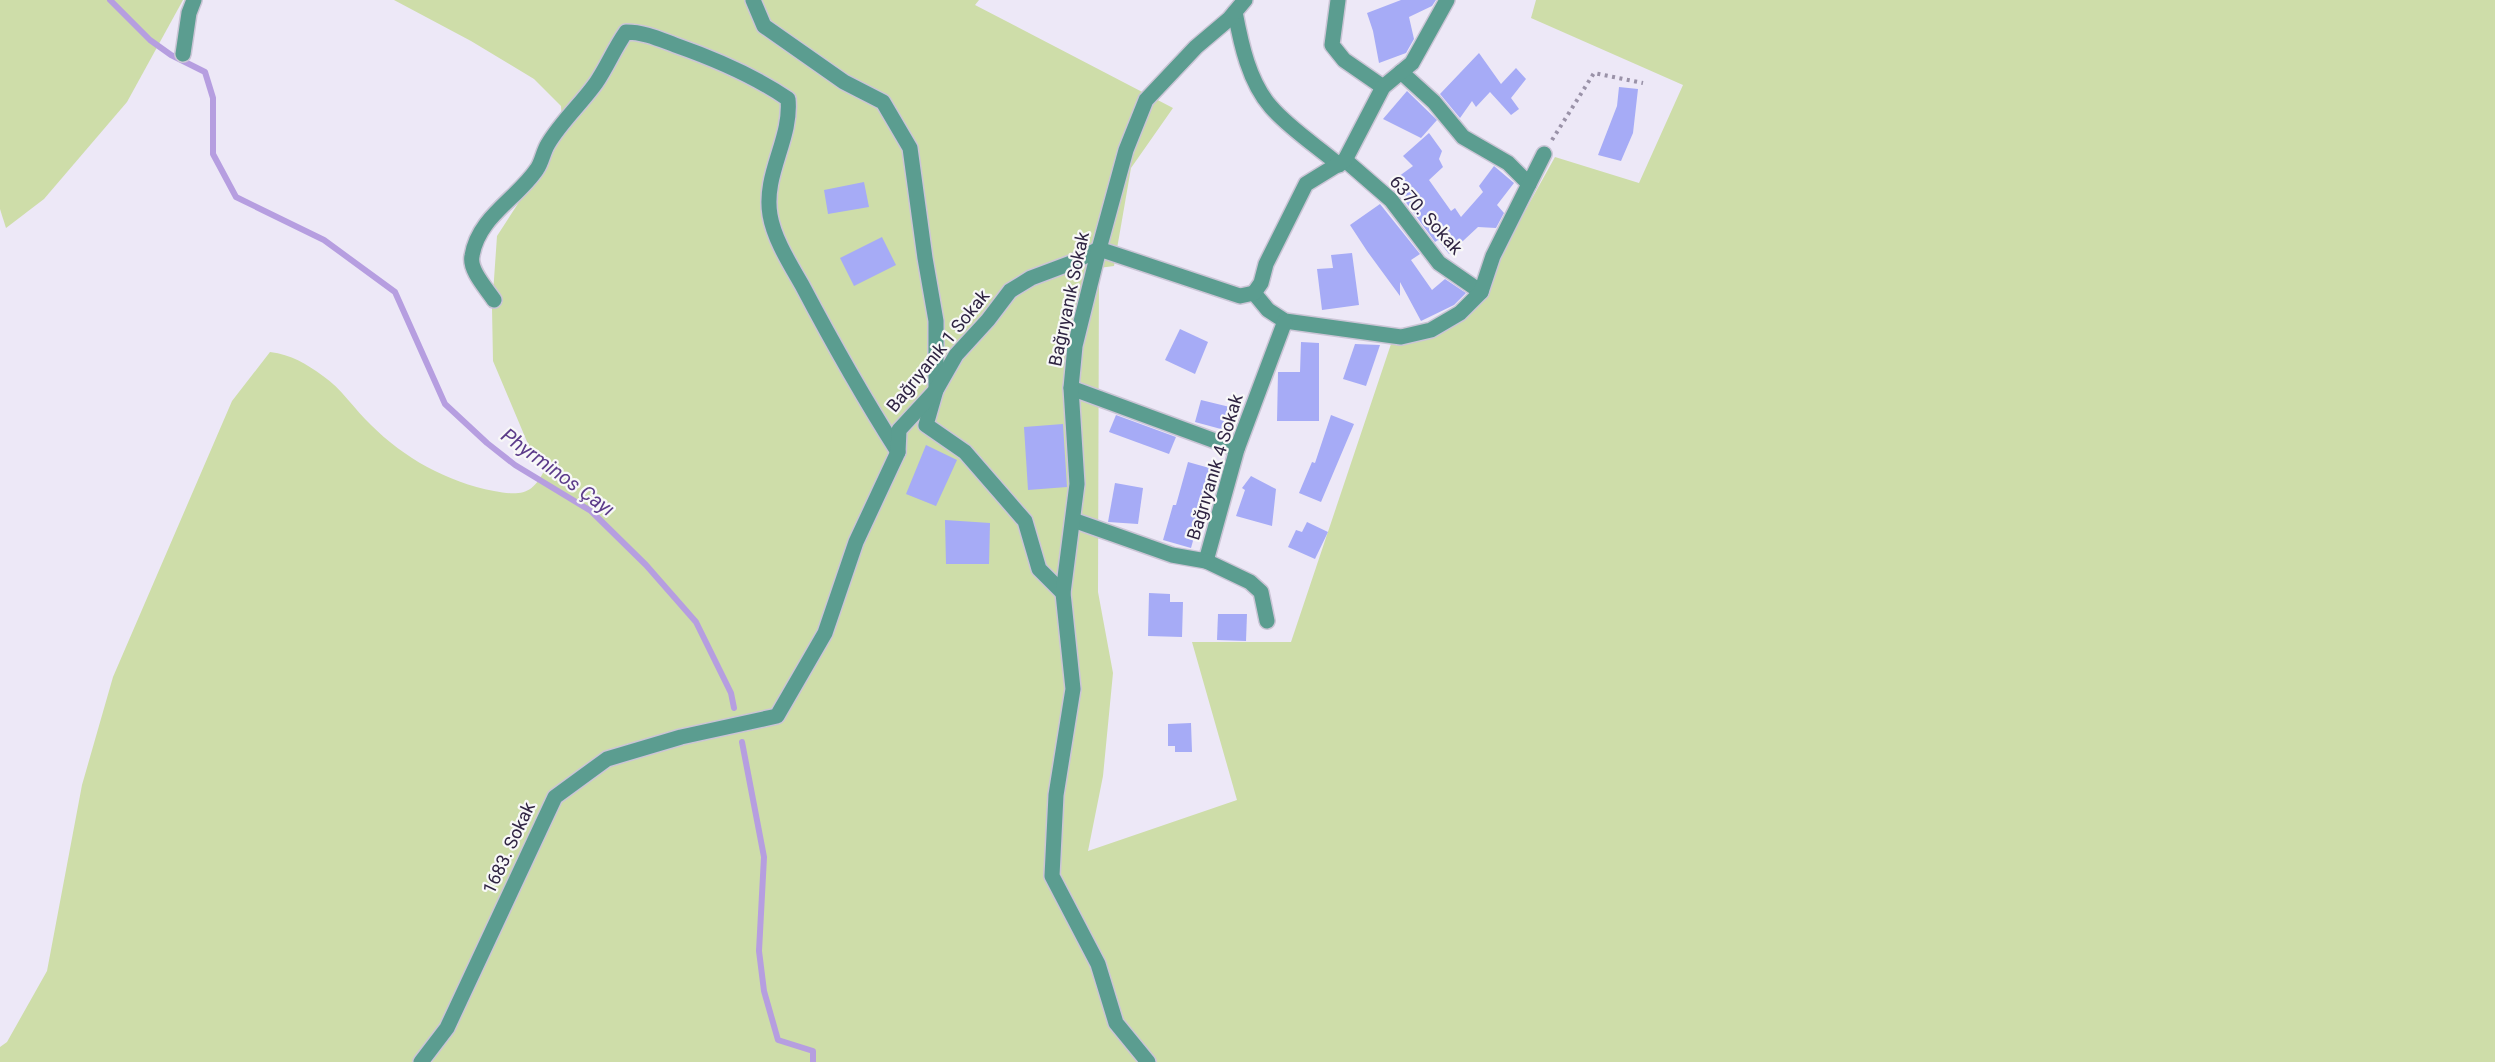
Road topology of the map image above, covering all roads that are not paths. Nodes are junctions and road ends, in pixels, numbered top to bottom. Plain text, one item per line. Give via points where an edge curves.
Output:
1 (194, 0) edge
2 (753, 0) edge
3 (1245, 0) edge
4 (1338, 0) edge
5 (1447, 0) edge
6 (1235, 12) junction
7 (183, 54) dead end
8 (1401, 72) junction
9 (1383, 87) junction
10 (1544, 154) road end
11 (1342, 163) junction
12 (1528, 184) junction
13 (1099, 249) junction
14 (1481, 292) junction
15 (1254, 294) junction
16 (494, 300) dead end
17 (1285, 321) junction
18 (1071, 388) junction
19 (936, 390) junction
20 (1237, 449) junction
21 (898, 452) junction
22 (1073, 519) junction
23 (1206, 561) junction
24 (1063, 593) junction
25 (1267, 621) dead end
26 (777, 716) joint
27 (421, 1062) edge
28 (1148, 1062) edge

1 - 7 street
2 - 19 street via 764,26 844,82 883,102 910,148 936,321
3 - 6 street, Bağrıyanık Sokak
4 - 9 street via 1332,45 1344,60
5 - 8 street via 1412,63
6 - 11 street, 6370. Sokak via 1251,72 1271,106
6 - 13 street, Bağrıyanık Sokak via 1146,100 1126,150
8 - 9 street
8 - 12 street via 1434,102 1463,137 1508,163
9 - 11 street
10 - 12 street
11 - 14 street, 6370. Sokak via 1391,200 1439,263
11 - 15 street via 1306,184
12 - 14 street via 1493,256
13 - 15 street via 1240,296
13 - 18 street, Bağrıyanık Sokak via 1075,346
13 - 19 street, Bağrıyanık 1 Sokak via 1030,278 1010,291 956,355
14 - 17 street via 1460,313 1431,330 1401,337
15 - 17 street
16 - 21 street via 471,258 477,241 491,217 538,168 547,145 596,82 626,32 639,32 708,56 762,81 788,99 790,117 769,186 770,216 783,249 853,380
17 - 20 street, Bağrıyanık 4 Sokak
18 - 20 street
18 - 22 street, Bağrıyanık Sokak via 1077,484
19 - 21 street, Bağrıyanık 1 Sokak via 899,430
19 - 24 street via 926,425 966,452 1025,521 1039,568
20 - 23 street, Bağrıyanık 4 Sokak
21 - 26 street, Bağrıyanık 1 Sokak via 856,542 825,633
22 - 23 street, Bağrıyanık 4 Sokak via 1172,555
22 - 24 street, Bağrıyanık Sokak
23 - 25 street via 1250,582 1261,592
24 - 28 street, Bağrıyanık Sokak via 1073,689 1056,795 1052,876 1098,964 1116,1023
26 - 27 street, 1683. Sokak via 681,737 608,759 555,796 447,1028

